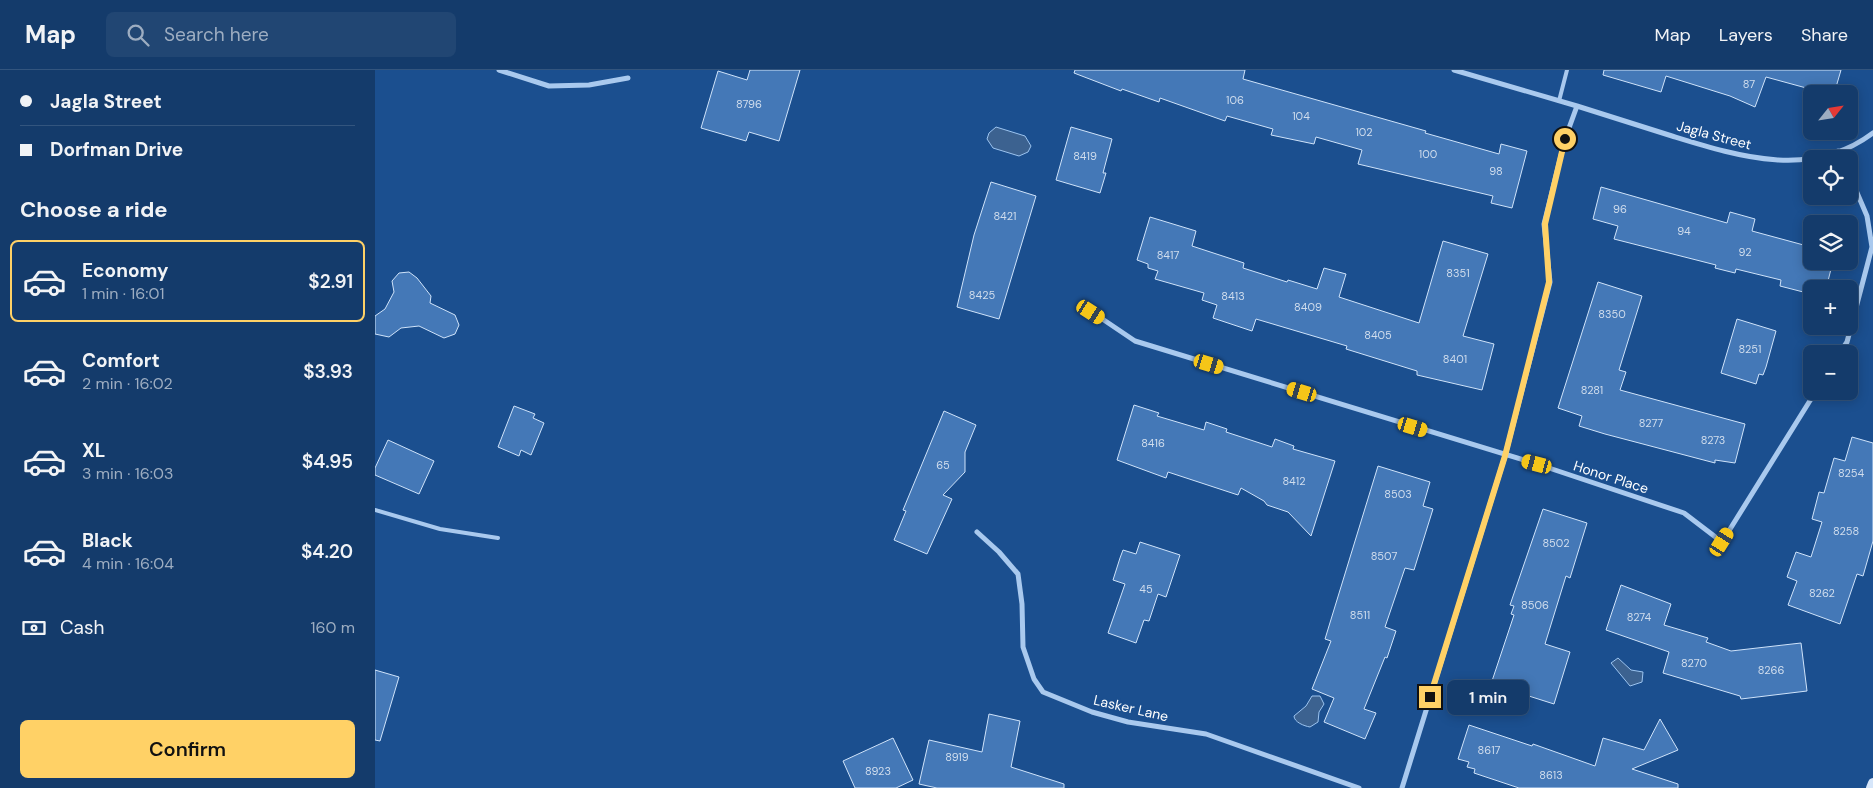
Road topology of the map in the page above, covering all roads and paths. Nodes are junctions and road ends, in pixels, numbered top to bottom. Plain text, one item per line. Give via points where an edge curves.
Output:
1 (499, 70) edge
2 (1453, 70) edge
3 (1567, 70) edge
4 (628, 78) dead end
5 (1559, 101) junction
6 (1577, 106) junction
7 (1873, 133) edge
8 (1840, 150) edge
9 (1803, 160) edge
10 (1858, 195) edge
11 (1091, 312) dead end
12 (1845, 345) edge
13 (1810, 400) edge
14 (1505, 456) junction
15 (375, 510) edge
16 (977, 532) dead end
17 (498, 538) dead end
18 (1873, 783) edge
19 (1359, 788) edge
20 (1402, 788) edge
21 (1871, 788) edge

1 - 4 street via 549,86 589,85
2 - 5 street, Jagla Street
3 - 5 lane
5 - 6 street, Jagla Street
6 - 9 street, Jagla Street via 1734,155 1781,161
6 - 14 street via 1565,139 1545,224 1549,282
7 - 8 street, Jagla Street
10 - 12 street via 1867,216 1872,247
11 - 14 street, Honor Place via 1135,340
13 - 14 street, Honor Place via 1722,542 1684,512
14 - 20 street
15 - 17 lane via 440,529
16 - 19 street, Lasker Lane via 1018,574 1023,604 1023,647 1034,679 1043,692 1127,722 1206,734
18 - 21 main road

